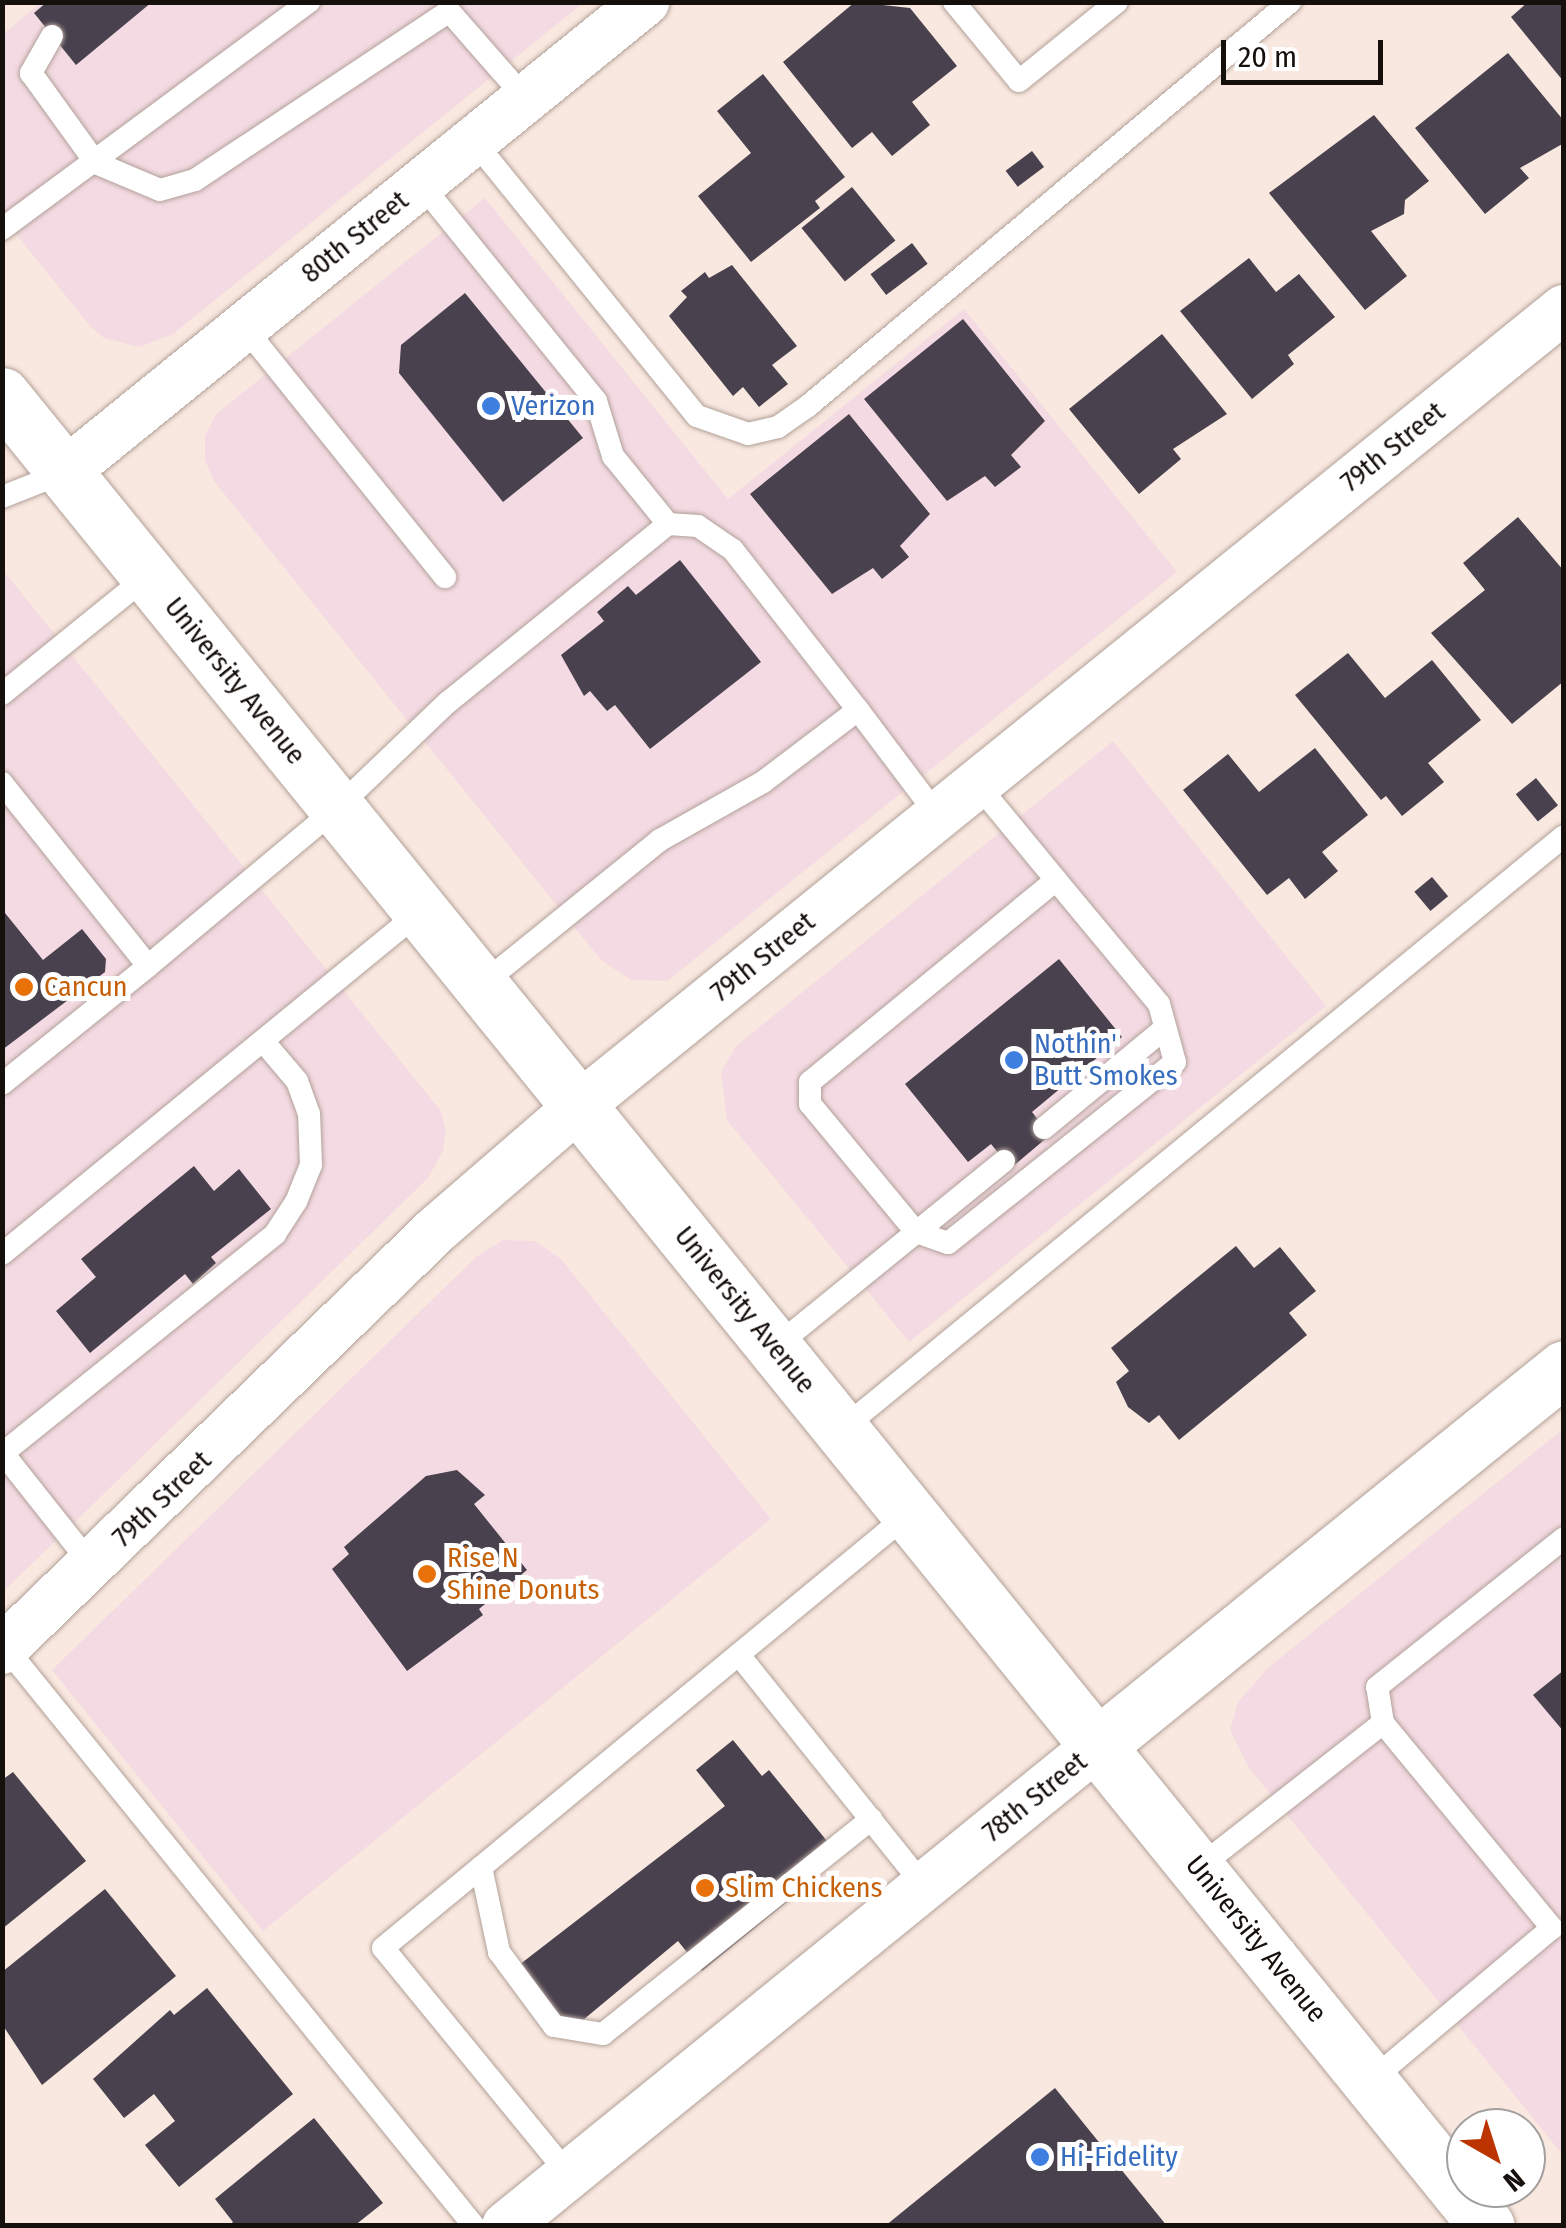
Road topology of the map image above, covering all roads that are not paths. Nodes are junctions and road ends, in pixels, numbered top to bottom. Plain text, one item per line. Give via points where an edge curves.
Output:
1 (309, 2) edge
2 (645, 2) edge
3 (954, 2) edge
4 (1117, 2) edge
5 (1290, 2) edge
6 (455, 7) edge
7 (52, 36) dead end
8 (526, 99) junction
9 (474, 141) junction
10 (96, 162) junction
11 (421, 184) junction
12 (2, 228) edge
13 (1564, 309) edge
14 (244, 327) junction
15 (2, 395) edge
16 (65, 472) junction
17 (2, 497) edge
18 (668, 524) junction
19 (149, 575) junction
20 (446, 577) dead end
21 (2, 694) edge
22 (858, 710) junction
23 (2, 783) edge
24 (977, 784) junction
25 (337, 808) junction
26 (938, 816) junction
27 (1564, 836) edge
28 (1056, 880) junction
29 (422, 912) junction
30 (148, 966) junction
31 (481, 985) junction
32 (1163, 1030) junction
33 (263, 1041) junction
34 (2, 1084) edge
35 (579, 1106) junction
36 (1044, 1128) dead end
37 (1004, 1161) dead end
38 (916, 1232) junction
39 (2, 1254) edge
40 (775, 1347) junction
41 (1560, 1379) edge
42 (842, 1429) junction
43 (3, 1453) edge
44 (910, 1513) junction
45 (1564, 1538) edge
46 (93, 1568) junction
47 (4, 1647) edge
48 (739, 1655) junction
49 (1382, 1722) junction
50 (1098, 1745) junction
51 (870, 1819) junction
52 (482, 1867) junction
53 (1198, 1868) junction
54 (924, 1886) junction
55 (1370, 2081) junction
56 (569, 2175) junction
57 (474, 2226) edge
58 (506, 2226) edge
59 (1488, 2226) edge

1 - 10 lane
2 - 8 street, 80th Street
3 - 4 lane via 1019,81
5 - 9 lane via 808,406 778,427 748,434 697,416
6 - 8 lane
6 - 10 lane via 195,180 160,190
7 - 10 lane via 32,73
8 - 9 street, 80th Street
9 - 11 street, 80th Street
10 - 12 lane
11 - 14 street, 80th Street
11 - 18 lane via 596,401 612,456
13 - 24 street, 79th Street
14 - 16 street, 80th Street
14 - 20 lane
15 - 16 main road, University Avenue
16 - 17 lane
16 - 19 main road, University Avenue
18 - 22 lane via 698,526 733,550
18 - 25 lane via 447,703
19 - 21 lane
19 - 25 main road, University Avenue
22 - 26 lane
22 - 31 lane via 763,782 660,840
23 - 30 lane
24 - 26 street, 79th Street
24 - 28 lane
25 - 29 main road, University Avenue
25 - 30 lane
26 - 35 street, 79th Street
27 - 42 lane
28 - 32 lane via 1159,1004
28 - 38 lane via 810,1082 810,1104
29 - 31 main road, University Avenue
29 - 33 lane
30 - 34 lane
31 - 35 main road, University Avenue
32 - 36 lane
32 - 38 lane via 1174,1062 948,1243
33 - 39 lane
33 - 43 lane via 297,1081 309,1114 310,1165 296,1202 275,1234
35 - 40 main road, University Avenue
35 - 46 street, 79th Street via 436,1230
37 - 38 lane
38 - 40 lane
40 - 42 main road, University Avenue
41 - 50 main road, 78th Street
42 - 44 main road, University Avenue
43 - 46 lane
44 - 48 lane
44 - 50 main road, University Avenue
45 - 49 lane via 1378,1687
46 - 47 street, 79th Street
47 - 57 lane
48 - 51 lane
48 - 52 lane
49 - 53 lane
49 - 55 lane via 1552,1928
50 - 53 main road, University Avenue
50 - 54 street, 78th Street
51 - 52 lane via 603,2034 554,2026 498,1952
51 - 54 lane
52 - 56 lane via 383,1948
53 - 55 main road, University Avenue
54 - 56 street, 78th Street
55 - 59 main road, University Avenue
56 - 58 street, 78th Street

